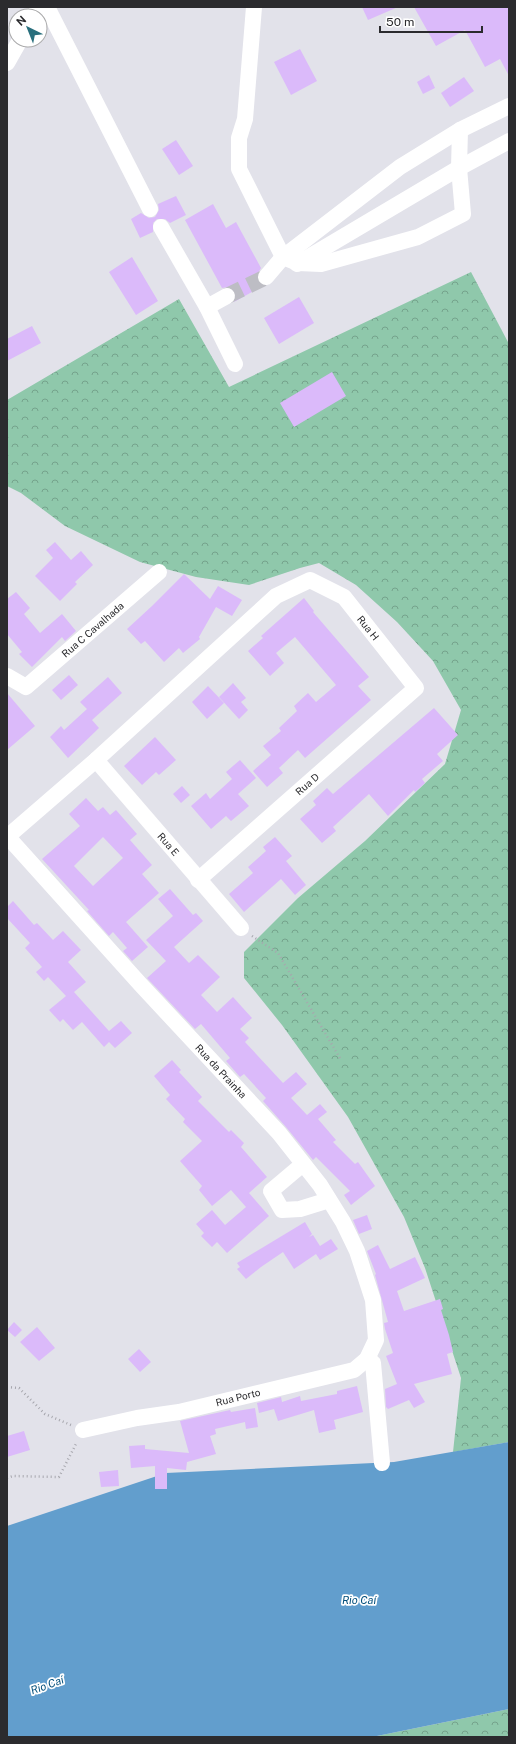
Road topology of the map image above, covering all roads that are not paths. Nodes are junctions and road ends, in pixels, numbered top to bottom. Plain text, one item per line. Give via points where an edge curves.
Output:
1 (47, 7) edge
2 (254, 7) edge
3 (15, 48) edge
4 (7, 63) edge
5 (509, 106) edge
6 (460, 130) junction
7 (509, 141) edge
8 (459, 168) junction
9 (150, 208) dead end
10 (161, 227) dead end
11 (283, 257) junction
12 (298, 263) junction
13 (227, 296) tunnel mouth
14 (207, 307) junction
15 (235, 364) dead end
16 (159, 572) dead end
17 (7, 676) edge
18 (416, 688) joint
19 (96, 760) junction
20 (7, 837) edge
21 (198, 880) junction
22 (241, 928) road end
23 (303, 1164) junction
24 (329, 1200) junction
25 (376, 1340) joint
26 (367, 1359) junction
27 (83, 1430) road end
28 (382, 1463) dead end

1 - 9 street
2 - 11 street via 245,119 239,138 239,169
3 - 4 street
5 - 6 street
6 - 8 street
6 - 11 street via 400,167
7 - 8 street
8 - 12 street
8 - 12 street via 463,214 418,237 321,264
10 - 14 street
11 - 12 street
11 - 12 street via 266,277
13 - 14 street
14 - 15 street
16 - 17 street, Rua C Cavalhada via 26,687
18 - 19 street, Rua H via 344,597 310,580 276,596
18 - 21 street, Rua D
19 - 20 street
19 - 21 street, Rua E
20 - 23 street, Rua da Prainha via 279,1133
21 - 22 street, Rua E
23 - 24 street, Rua da Prainha
23 - 24 street via 271,1191 282,1210 300,1209
24 - 25 street, Rua da Prainha via 357,1251 373,1300
25 - 26 street, Rua Porto
26 - 27 street, Rua Porto via 354,1370 179,1412
26 - 28 street via 373,1363

